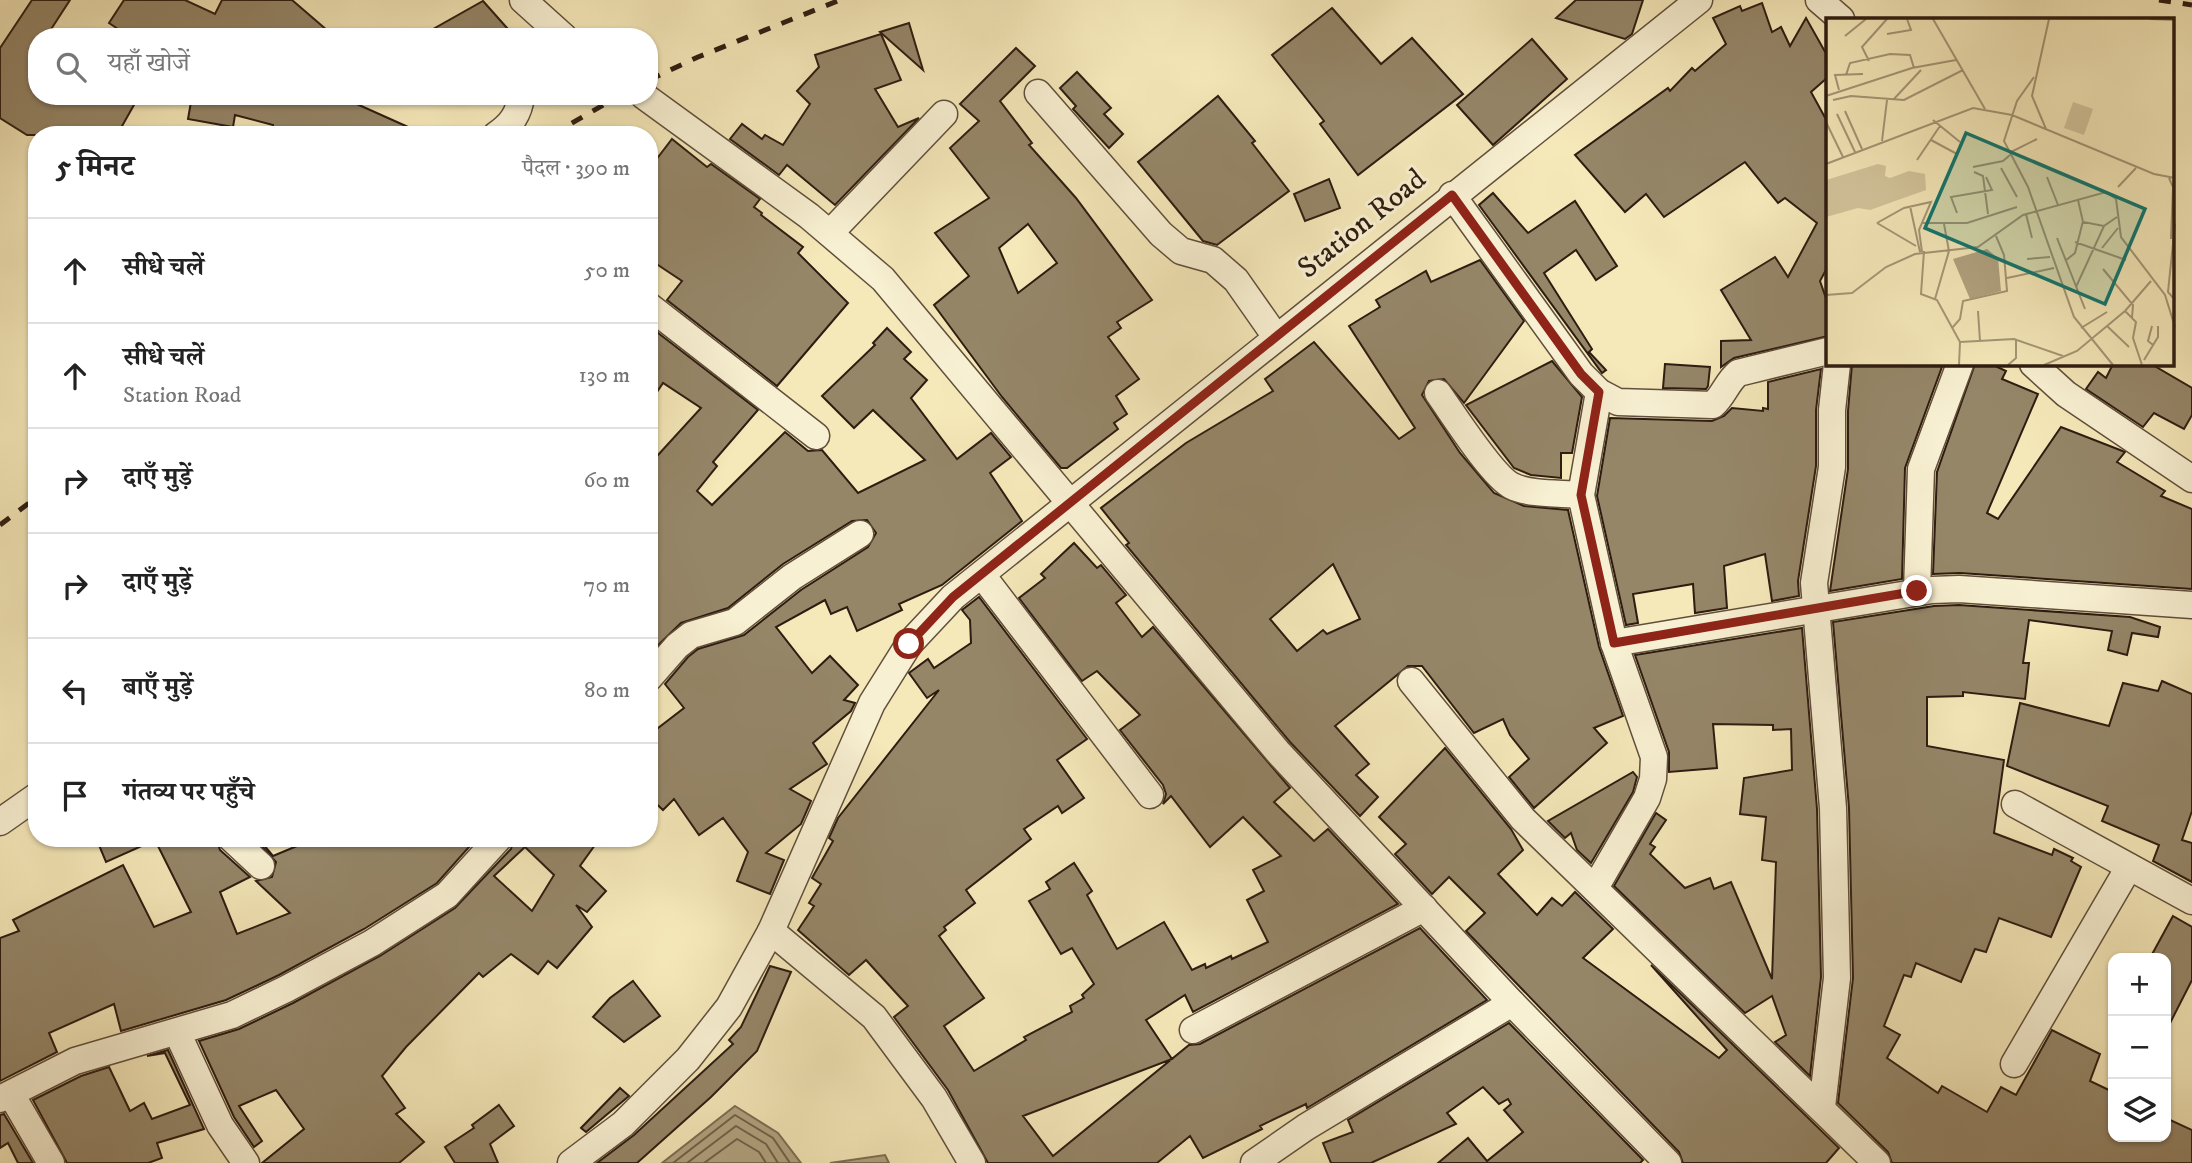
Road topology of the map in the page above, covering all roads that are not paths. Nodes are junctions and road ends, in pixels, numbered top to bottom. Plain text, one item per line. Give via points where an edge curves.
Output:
1 (1699, 0) edge
2 (1819, 0) edge
3 (1840, 18) edge
4 (1038, 93) dead end
5 (521, 105) edge
6 (656, 105) edge
7 (944, 114) dead end
8 (509, 126) edge
9 (1452, 195) junction
10 (830, 233) junction
11 (658, 320) edge
12 (1276, 337) junction
13 (1826, 351) edge
14 (1837, 366) edge
15 (1959, 366) edge
16 (2035, 366) edge
17 (1599, 392) junction
18 (1438, 393) dead end
19 (816, 436) dead end
20 (2192, 479) edge
21 (1581, 495) junction
22 (1069, 503) junction
23 (860, 534) dead end
24 (982, 575) junction
25 (1917, 591) junction
26 (2192, 605) edge
27 (1815, 610) junction
28 (1614, 643) junction
29 (658, 668) edge
30 (1411, 681) dead end
31 (1150, 795) dead end
32 (28, 802) edge
33 (2015, 804) dead end
34 (0, 822) edge
35 (241, 847) edge
36 (491, 847) edge
37 (261, 866) dead end
38 (2129, 867) junction
39 (1595, 888) junction
40 (2192, 901) edge
41 (1424, 908) junction
42 (771, 931) junction
43 (1512, 1003) junction
44 (1193, 1030) dead end
45 (177, 1032) junction
46 (2014, 1064) dead end
47 (6, 1097) edge
48 (1822, 1107) junction
49 (51, 1163) edge
50 (246, 1163) edge
51 (570, 1163) edge
52 (972, 1163) edge
53 (1254, 1163) edge
54 (1668, 1163) edge
55 (1877, 1163) edge

1 - 9 street, Station Road
2 - 3 street
4 - 12 street via 1161,234 1181,251 1213,260 1236,280
5 - 8 street
6 - 10 street
7 - 10 street
9 - 12 street, Station Road
9 - 17 street via 1581,374
10 - 22 street via 883,279
11 - 19 street
12 - 22 street, Station Road
13 - 17 street via 1738,373 1713,405 1618,402
14 - 27 street via 1832,467 1814,583
15 - 25 street via 1921,469
16 - 20 street via 2066,394
17 - 21 street
18 - 21 street via 1510,485
21 - 28 street
22 - 24 street, Station Road
22 - 41 street via 1278,752
23 - 29 street via 735,622 691,635
24 - 31 street
24 - 42 street, Station Road via 953,597 909,644 872,702
25 - 26 street via 1959,589
25 - 27 street
27 - 28 street
27 - 48 street via 1833,808 1837,978
28 - 39 street via 1654,757 1653,779 1647,798
30 - 39 street via 1523,819
32 - 34 street
33 - 38 street
35 - 37 street
36 - 45 street via 447,895 372,943 232,1015
38 - 40 street
38 - 46 street
39 - 48 street
41 - 43 street
41 - 44 street
42 - 51 street, Station Road via 729,1007 688,1059 623,1124
42 - 52 street via 874,1017 934,1098
43 - 53 street
43 - 54 street
45 - 47 street via 75,1061
45 - 50 street via 220,1125
47 - 49 street
48 - 55 street

